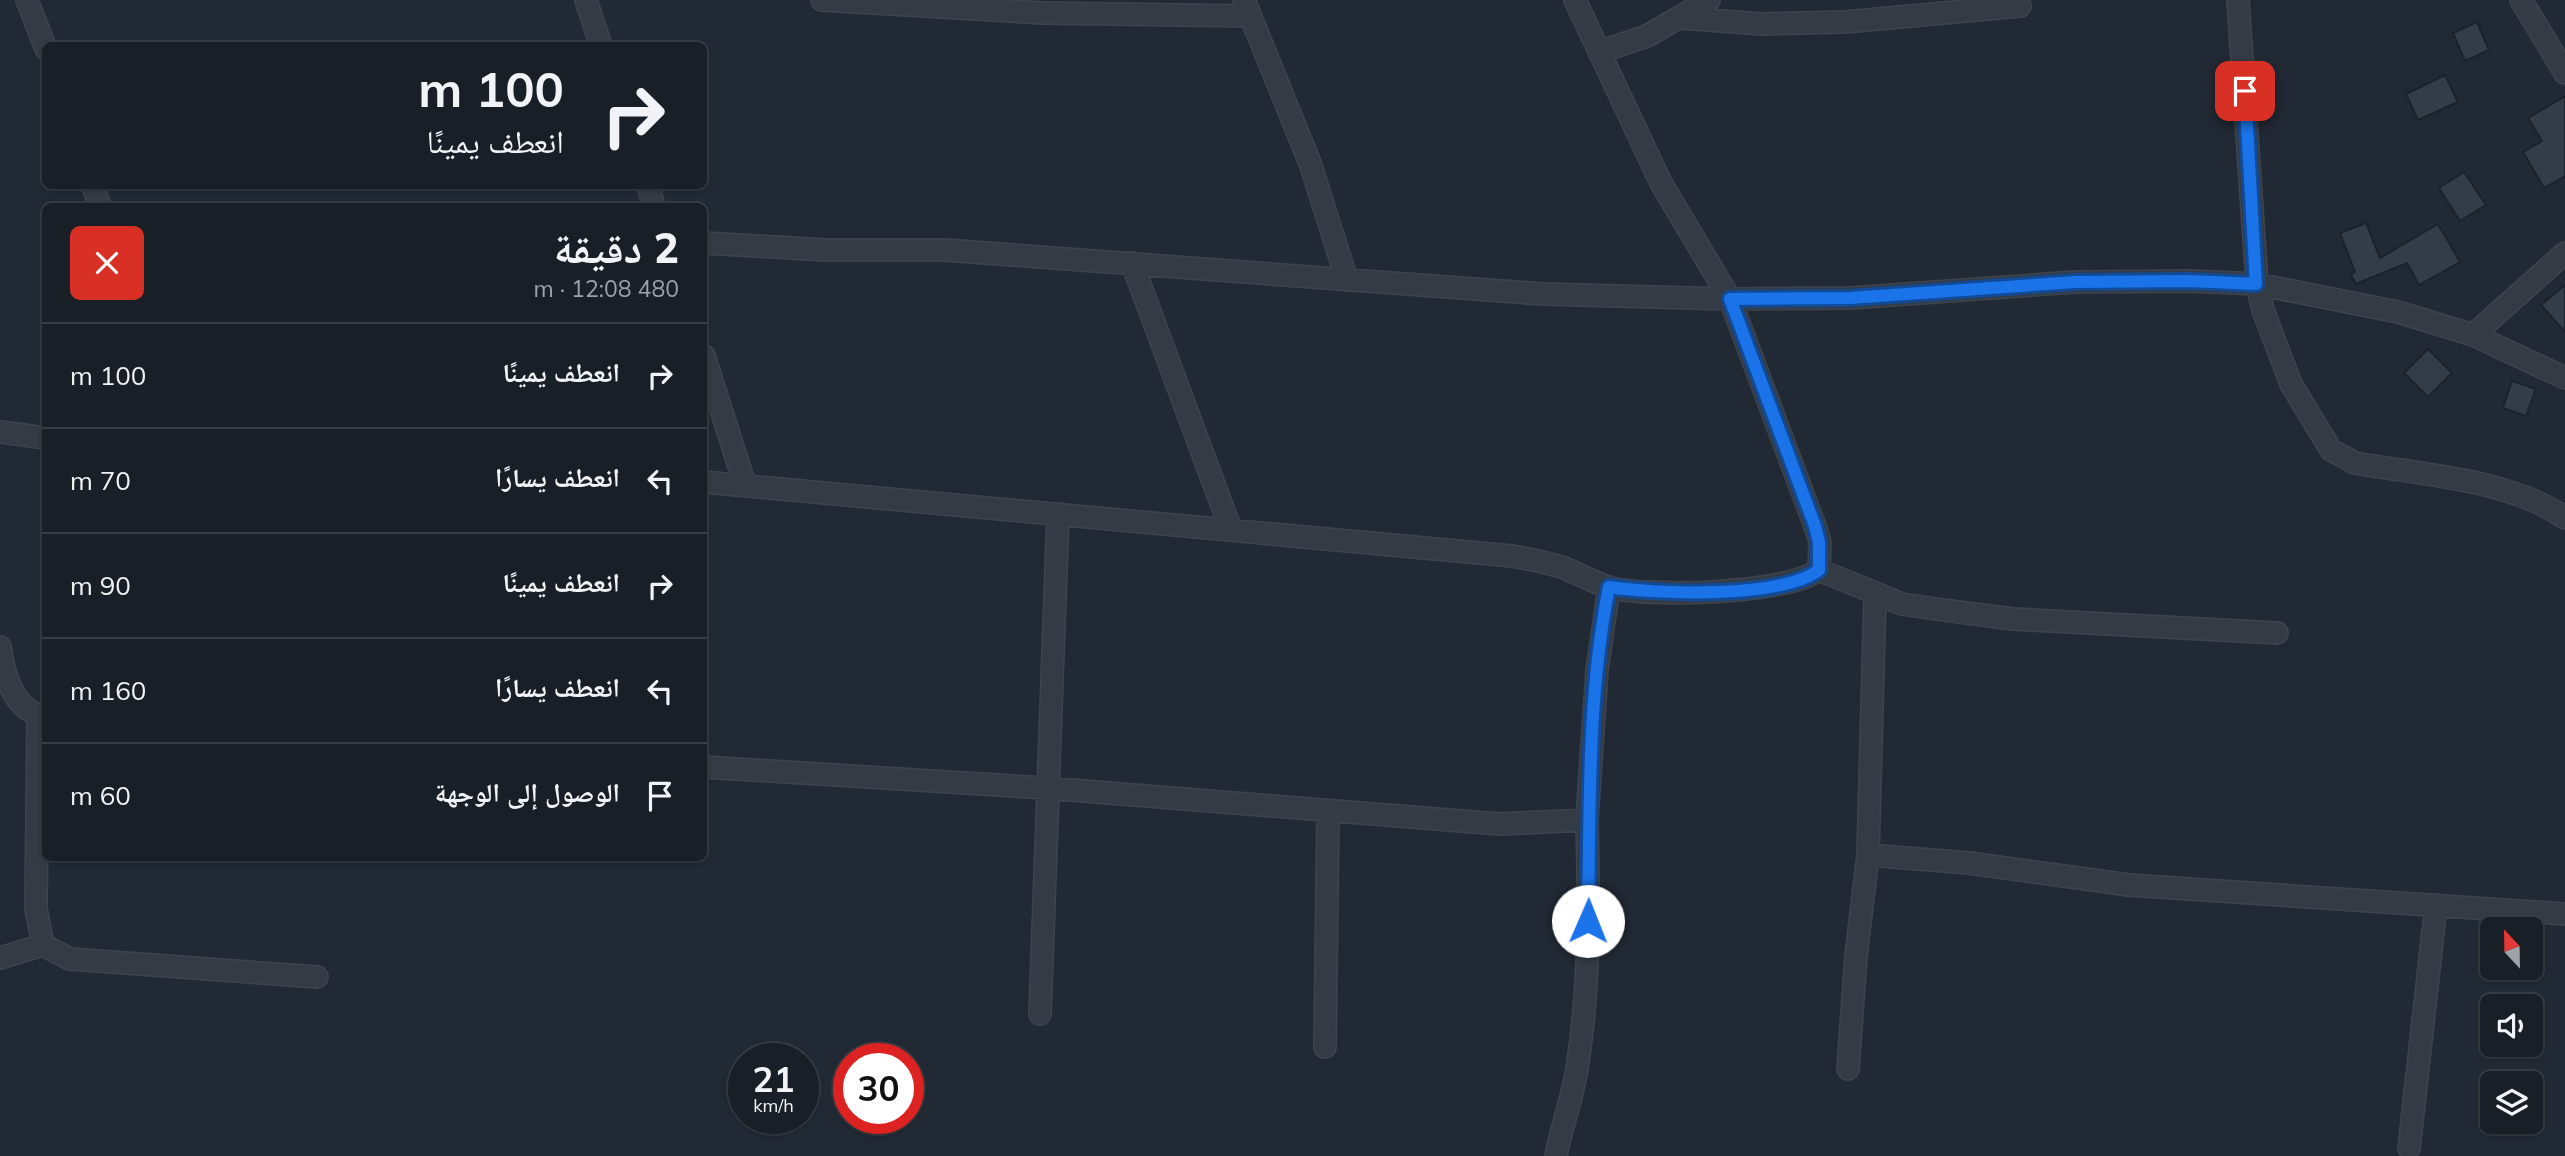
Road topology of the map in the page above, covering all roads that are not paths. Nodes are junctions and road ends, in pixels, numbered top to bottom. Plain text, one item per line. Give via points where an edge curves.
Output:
1 (27, 0) edge
2 (586, 0) edge
3 (822, 0) edge
4 (1575, 0) edge
5 (1709, 0) edge
6 (2238, 0) edge
7 (2521, 0) edge
8 (2020, 6) dead end
9 (1039, 7) edge
10 (1247, 8) edge
11 (1680, 18) junction
12 (43, 42) edge
13 (600, 42) edge
14 (1599, 52) junction
15 (2565, 73) edge
16 (707, 243) edge
17 (2565, 253) edge
18 (1132, 263) junction
19 (1347, 280) junction
20 (2256, 284) junction
21 (1730, 299) junction
22 (2473, 335) junction
23 (707, 365) edge
24 (2565, 378) edge
25 (0, 432) edge
26 (42, 437) edge
27 (707, 482) edge
28 (746, 485) junction
29 (1058, 514) junction
30 (2565, 518) edge
31 (1231, 530) junction
32 (1819, 570) junction
33 (1609, 587) junction
34 (1875, 594) junction
35 (2277, 633) dead end
36 (0, 647) edge
37 (42, 715) edge
38 (707, 767) edge
39 (1046, 788) junction
40 (1328, 812) junction
41 (1587, 820) junction
42 (1868, 855) junction
43 (2436, 905) junction
44 (2565, 914) edge
45 (43, 946) junction
46 (0, 958) edge
47 (317, 977) dead end
48 (1040, 1014) dead end
49 (1325, 1047) dead end
50 (1848, 1069) dead end
51 (2409, 1148) dead end
52 (1556, 1156) edge

1 - 12 street
2 - 13 street
3 - 9 street
4 - 14 street
5 - 11 street
6 - 20 street
7 - 15 street
8 - 11 street via 1844,22 1762,24
9 - 10 street
10 - 19 street via 1310,163
11 - 14 street via 1647,36
14 - 21 street via 1661,183
16 - 18 street via 946,250
17 - 22 street
18 - 19 street
18 - 31 street
19 - 21 street via 1543,294
20 - 21 street via 2075,282 1850,298
20 - 22 street via 2398,312
20 - 30 street via 2287,377 2337,456 2515,494
21 - 32 street via 1815,526
22 - 24 street
23 - 28 street
25 - 26 street
27 - 28 street
28 - 29 street
29 - 31 street
29 - 39 street
31 - 33 street via 1512,556 1563,568
32 - 33 street via 1796,582 1767,587 1648,592
32 - 34 street
33 - 41 street via 1597,670
34 - 35 street via 1902,604 2013,619
34 - 42 street
36 - 37 street via 11,692
37 - 45 street via 36,909
38 - 39 street
39 - 40 street
39 - 48 street
40 - 41 street via 1499,824
40 - 49 street
41 - 52 street via 1585,993 1578,1062
42 - 43 street via 1969,863 2129,886
42 - 50 street
43 - 44 street
43 - 51 street
45 - 46 street
45 - 47 street via 70,959

